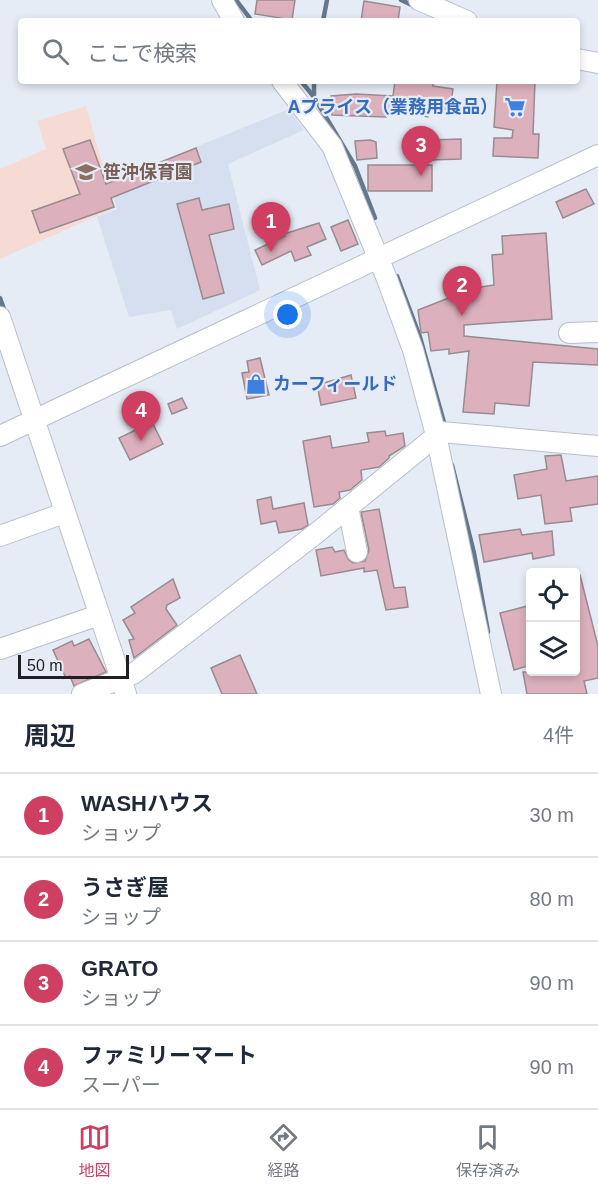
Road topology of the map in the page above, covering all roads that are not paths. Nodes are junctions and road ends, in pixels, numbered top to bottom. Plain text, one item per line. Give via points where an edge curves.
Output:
1 (222, 0) edge
2 (420, 0) edge
3 (232, 18) edge
4 (460, 18) edge
5 (580, 60) edge
6 (598, 63) edge
7 (284, 84) edge
8 (598, 155) edge
9 (379, 259) junction
10 (0, 317) edge
11 (598, 332) edge
12 (569, 333) dead end
13 (34, 420) junction
14 (436, 435) junction
15 (0, 436) edge
16 (598, 446) edge
17 (348, 507) junction
18 (64, 513) junction
19 (0, 537) edge
20 (357, 552) dead end
21 (99, 615) junction
22 (0, 649) edge
23 (127, 679) edge
24 (82, 694) edge
25 (140, 694) edge
26 (491, 694) edge

1 - 3 street
2 - 4 street
5 - 6 street
7 - 9 street via 332,146
8 - 9 street
9 - 13 street
9 - 14 street via 413,350
10 - 13 street
11 - 12 street
13 - 15 street
13 - 18 street
14 - 16 street via 448,432
14 - 17 street
14 - 26 street
17 - 20 street
17 - 23 street
18 - 19 street
18 - 21 street
21 - 22 street
21 - 23 street
23 - 24 street
23 - 25 street

